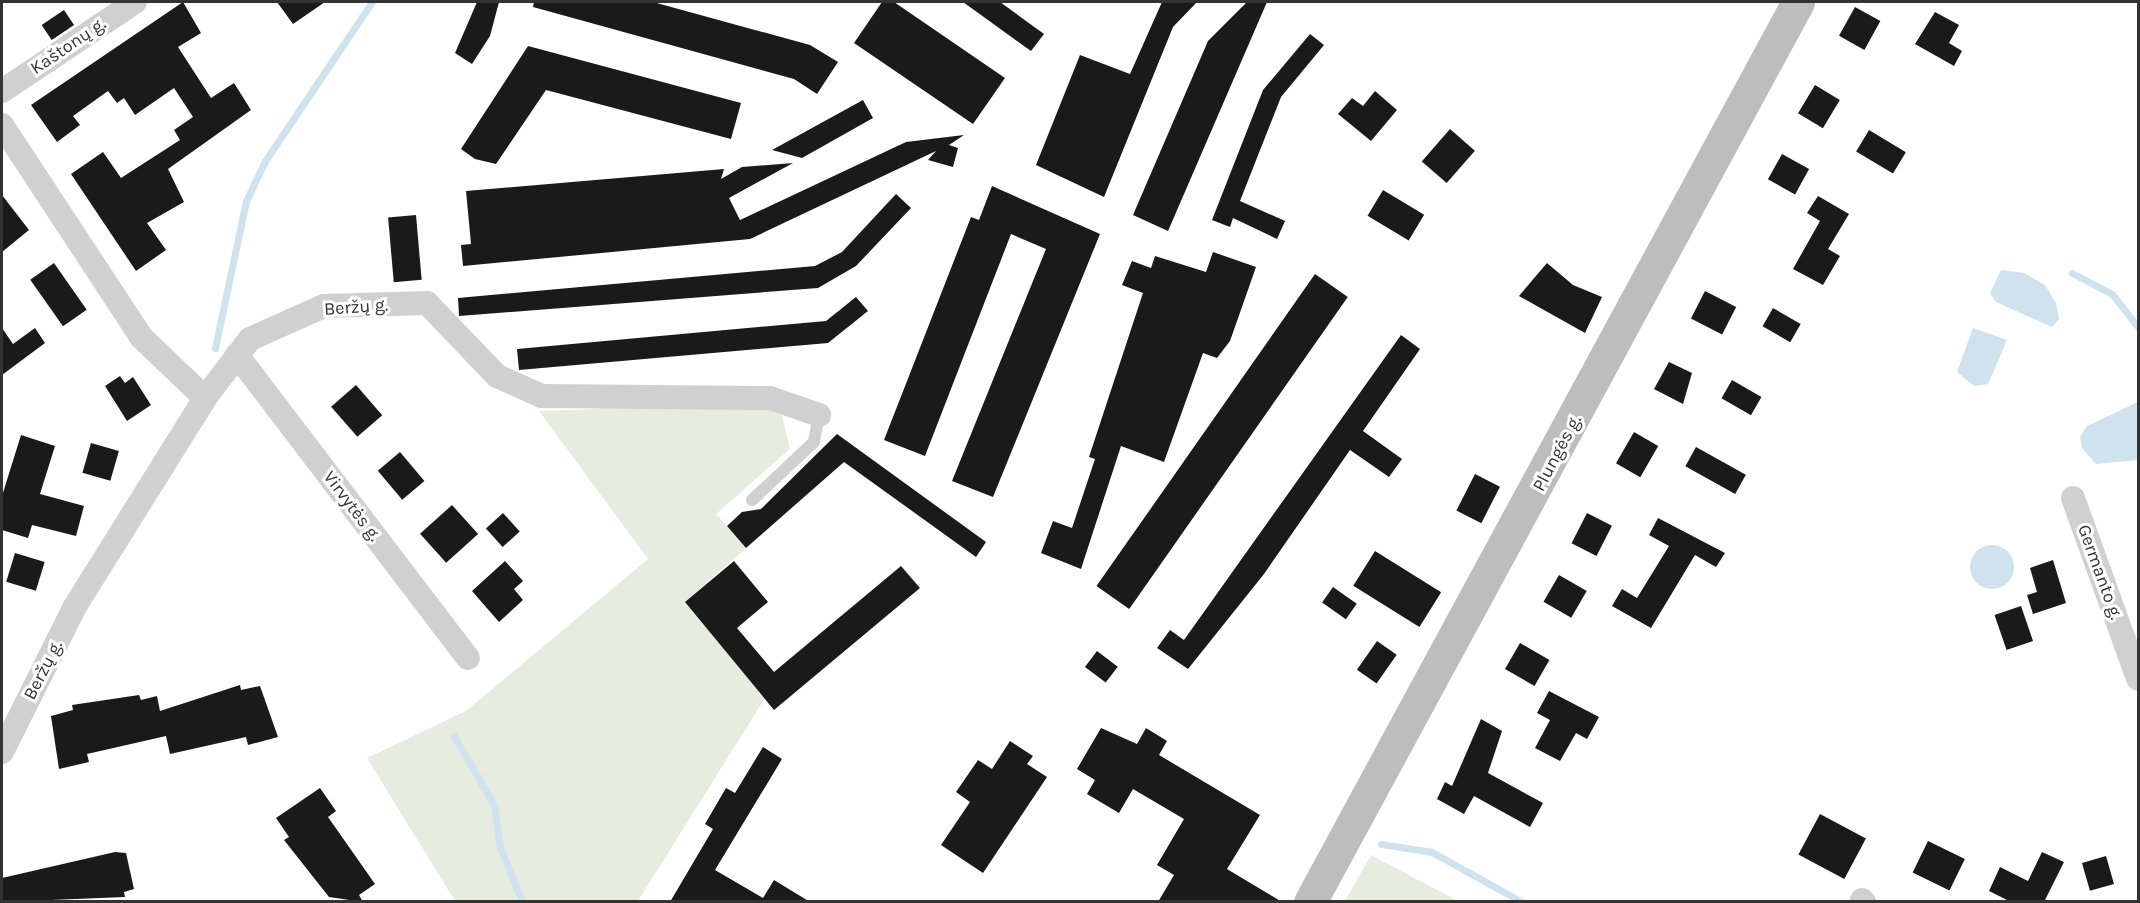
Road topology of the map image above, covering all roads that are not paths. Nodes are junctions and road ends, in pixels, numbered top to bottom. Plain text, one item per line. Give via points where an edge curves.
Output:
1 (135, 2) edge
2 (1798, 2) edge
3 (2, 91) edge
4 (2, 125) edge
5 (237, 356) junction
6 (205, 398) junction
7 (819, 414) joint
8 (2073, 498) dead end
9 (752, 500) dead end
10 (468, 658) dead end
11 (2139, 680) edge
12 (5, 737) edge
13 (1310, 902) edge

1 - 3 street, Kaštonų g.
2 - 13 main road, Plungės g.
4 - 6 street via 141,337
5 - 6 street, Beržų g.
5 - 7 street, Beržų g. via 250,339 324,306 427,303 497,375 542,396 770,398
5 - 10 street, Virvytės g.
6 - 12 street, Beržų g. via 74,608
7 - 9 lane via 814,442
8 - 11 street, Germanto g.

